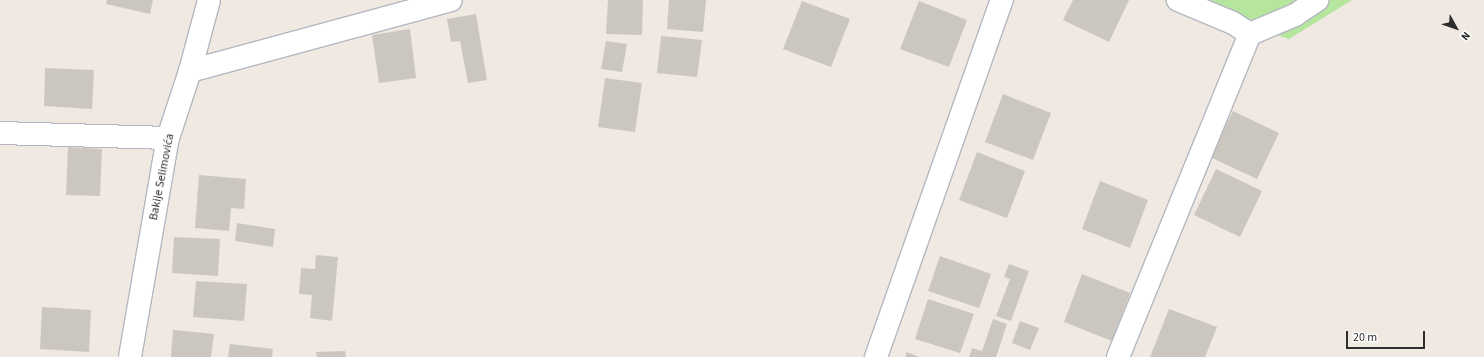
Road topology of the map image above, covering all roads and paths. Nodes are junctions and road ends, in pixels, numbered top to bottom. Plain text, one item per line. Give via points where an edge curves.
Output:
1 (209, 0) edge
2 (451, 0) edge
3 (1002, 0) edge
4 (1178, 0) edge
5 (1317, 0) edge
6 (1250, 34) junction
7 (190, 71) junction
8 (0, 133) edge
9 (168, 138) junction
10 (130, 357) edge
11 (876, 357) edge
12 (1118, 357) edge

1 - 7 street, Bakije Selimovića
2 - 7 street
3 - 11 street
4 - 6 street via 1233,23
5 - 6 street via 1296,15
6 - 12 street
7 - 9 street, Bakije Selimovića
8 - 9 street
9 - 10 street, Bakije Selimovića

